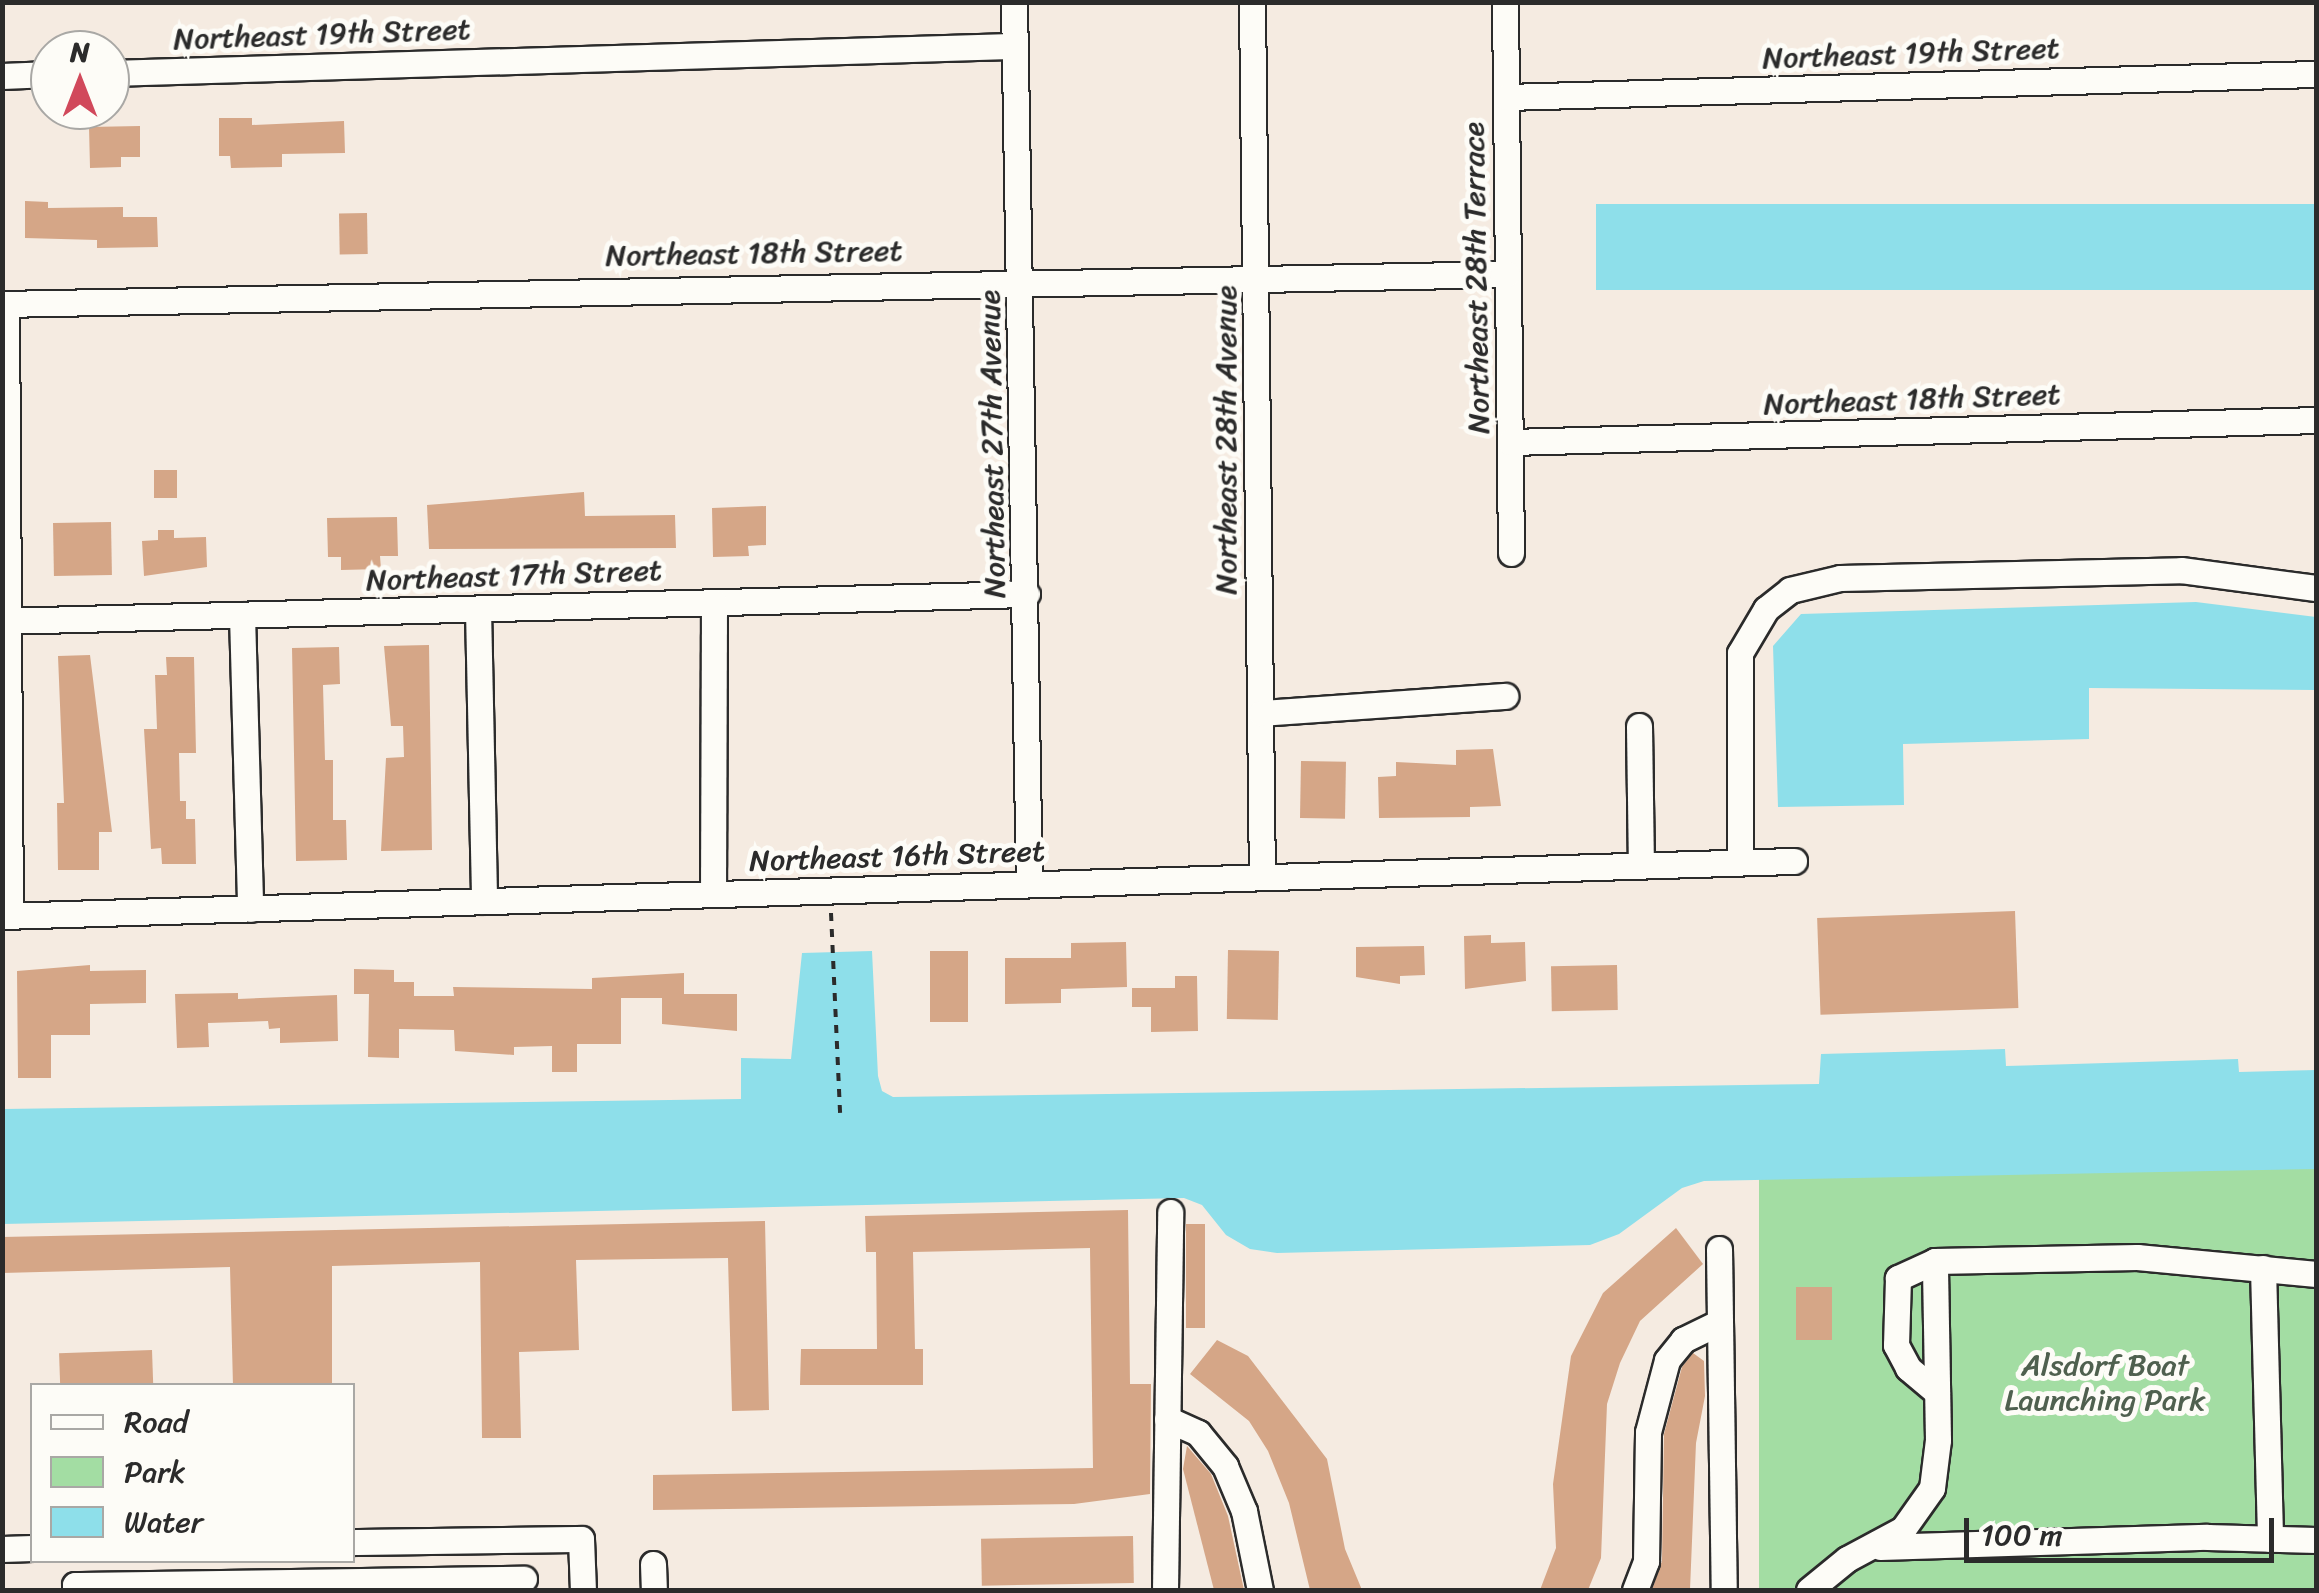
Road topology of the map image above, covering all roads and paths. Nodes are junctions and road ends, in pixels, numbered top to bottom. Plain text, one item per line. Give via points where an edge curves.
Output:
1 (1014, 2) edge
2 (1252, 2) edge
3 (1506, 2) edge
4 (1016, 46) junction
5 (130, 72) edge
6 (2316, 74) edge
7 (30, 75) edge
8 (2, 76) edge
9 (1506, 97) junction
10 (1257, 274) junction
11 (1508, 274) junction
12 (1022, 279) junction
13 (4, 304) edge
14 (2316, 420) edge
15 (1510, 442) junction
16 (1512, 553) dead end
17 (2316, 588) edge
18 (1028, 594) junction
19 (714, 602) junction
20 (478, 609) junction
21 (242, 615) junction
22 (4, 621) edge
23 (1505, 696) dead end
24 (1261, 713) junction
25 (1639, 726) dead end
26 (1794, 860) dead end
27 (1740, 862) junction
28 (1642, 865) junction
29 (1262, 877) junction
30 (1029, 884) junction
31 (830, 891) junction
32 (713, 894) junction
33 (484, 901) junction
34 (250, 909) junction
35 (6, 916) edge
36 (840, 1113) dead end
37 (1170, 1212) dead end
38 (1719, 1249) dead end
39 (1934, 1261) junction
40 (2263, 1268) junction
41 (2316, 1274) edge
42 (1720, 1322) junction
43 (1937, 1392) junction
44 (1167, 1419) junction
45 (1932, 1488) junction
46 (2270, 1539) junction
47 (2316, 1540) edge
48 (355, 1542) edge
49 (1959, 1542) junction
50 (3, 1548) edge
51 (30, 1548) edge
52 (1875, 1548) junction
53 (654, 1564) dead end
54 (524, 1579) dead end
55 (76, 1590) edge
56 (583, 1590) edge
57 (654, 1590) edge
58 (1165, 1590) edge
59 (1260, 1590) edge
60 (1634, 1590) edge
61 (1724, 1590) edge
62 (1809, 1590) edge

1 - 4 street, Northeast 27th Avenue
2 - 10 street, Northeast 28th Avenue
3 - 9 street, Northeast 28th Terrace
4 - 5 street, Northeast 19th Street
4 - 12 street, Northeast 27th Avenue
6 - 9 street, Northeast 19th Street
7 - 8 street
9 - 11 street, Northeast 28th Terrace
10 - 11 street, Northeast 18th Street
10 - 12 street, Northeast 18th Street
10 - 24 street, Northeast 28th Avenue
11 - 15 street, Northeast 28th Terrace
12 - 13 street, Northeast 18th Street
12 - 18 street, Northeast 27th Avenue
13 - 22 street
14 - 15 street, Northeast 18th Street
15 - 16 street, Northeast 28th Terrace
17 - 27 street via 2181,570 1840,578 1790,590 1766,609 1740,653
18 - 19 street, Northeast 17th Street
18 - 30 street, Northeast 27th Avenue
19 - 20 street, Northeast 17th Street
19 - 32 street
20 - 21 street, Northeast 17th Street
20 - 33 street
21 - 22 street, Northeast 17th Street
21 - 34 street
22 - 35 street
23 - 24 street
24 - 29 street, Northeast 28th Avenue
25 - 28 street
26 - 27 street, Northeast 16th Street
27 - 28 street, Northeast 16th Street
28 - 29 street, Northeast 16th Street
29 - 30 street, Northeast 16th Street
30 - 31 street, Northeast 16th Street
31 - 32 street, Northeast 16th Street
31 - 36 path
32 - 33 street, Northeast 16th Street
33 - 34 street, Northeast 16th Street
34 - 35 street, Northeast 16th Street
37 - 44 street
38 - 42 street
39 - 40 street via 2138,1257
39 - 43 street
39 - 43 street via 1898,1278 1896,1345 1908,1368
40 - 41 street
40 - 46 street
42 - 60 street via 1684,1340 1667,1360 1648,1432 1646,1561
42 - 61 street
43 - 45 street
44 - 58 street
44 - 59 street via 1198,1432 1225,1466 1244,1510
45 - 49 street via 1940,1518
45 - 52 street via 1903,1530
46 - 47 street
46 - 49 street
48 - 56 street via 581,1539
49 - 52 street
50 - 51 street
52 - 62 street via 1847,1559
53 - 57 street
54 - 55 street via 75,1585

